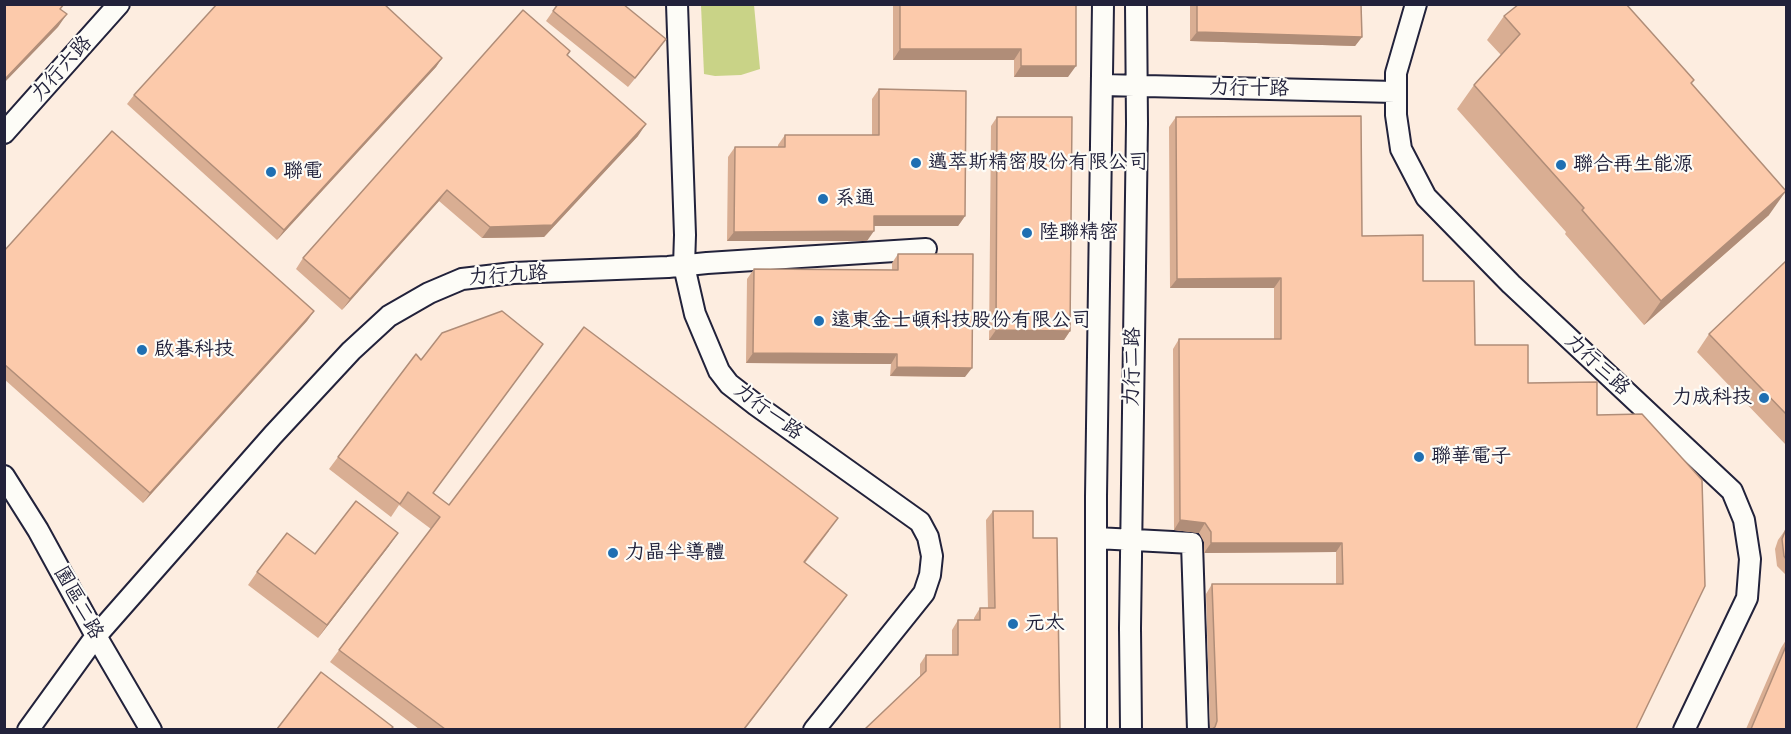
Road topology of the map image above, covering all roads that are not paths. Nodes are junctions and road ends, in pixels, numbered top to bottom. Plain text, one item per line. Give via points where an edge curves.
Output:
1 (119, 4) edge
2 (676, 4) edge
3 (1103, 4) edge
4 (1136, 4) edge
5 (1416, 4) edge
6 (1103, 85) junction
7 (1137, 87) junction
8 (1395, 92) junction
9 (4, 133) edge
10 (926, 249) dead end
11 (684, 266) junction
12 (4, 476) edge
13 (1096, 538) junction
14 (1131, 539) junction
15 (96, 636) junction
16 (28, 729) edge
17 (151, 729) edge
18 (814, 729) edge
19 (1096, 729) edge
20 (1131, 729) edge
21 (1198, 729) edge
22 (1684, 729) edge

1 - 9 street, 力行六路
2 - 11 street, 力行一路
3 - 6 street, 力行二路
4 - 7 street, 力行二路
5 - 8 street, 力行三路 via 1396,73
6 - 7 street, 力行十路
6 - 13 street, 力行二路
7 - 8 street, 力行十路
7 - 14 street, 力行二路
8 - 22 street, 力行三路 via 1401,149 1426,197 1511,284 1732,491 1744,520 1750,559 1747,598
10 - 11 street, 力行九路
11 - 15 street, 力行九路 via 513,273 462,279 429,292 389,316 273,435
11 - 18 street, 力行一路 via 695,314 719,371 729,384 920,522 928,537 932,556 924,593
12 - 15 street, 園區二路
13 - 14 street
13 - 19 street, 力行二路
14 - 20 street, 力行二路
14 - 21 street via 1192,543
15 - 16 street, 力行九路
15 - 17 street, 園區二路

